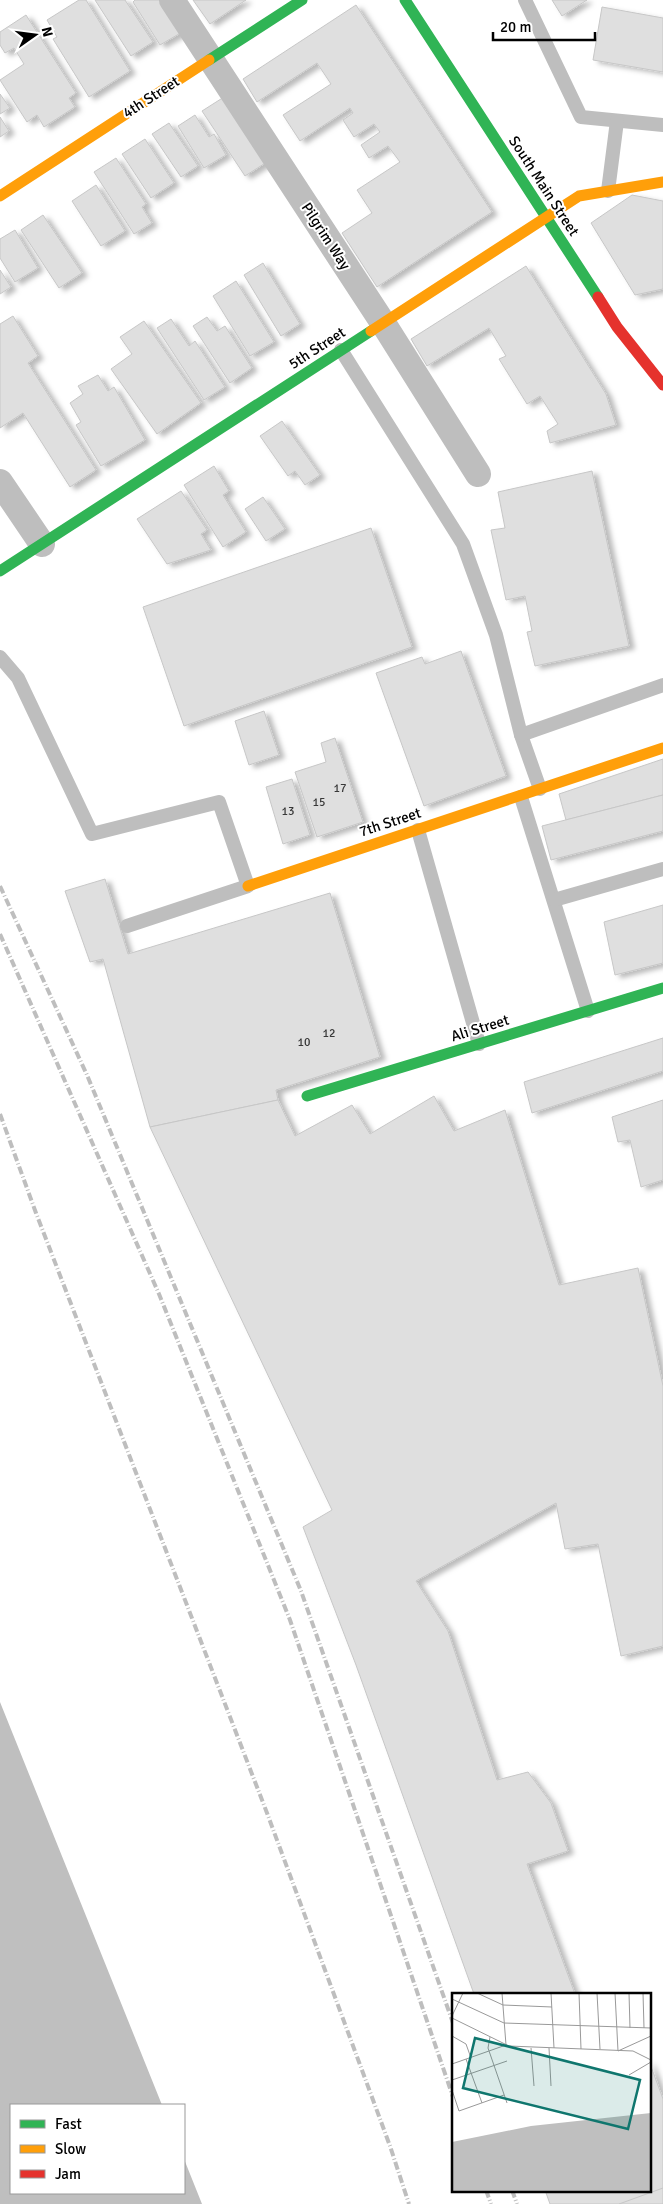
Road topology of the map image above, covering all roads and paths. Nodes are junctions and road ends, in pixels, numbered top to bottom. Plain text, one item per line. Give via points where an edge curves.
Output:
1 (172, 0) edge
2 (302, 0) edge
3 (526, 0) edge
4 (411, 2) edge
5 (210, 59) junction
6 (617, 121) junction
7 (663, 125) edge
8 (663, 182) edge
9 (608, 191) junction
10 (0, 196) edge
11 (545, 216) junction
12 (382, 323) junction
13 (341, 350) junction
14 (663, 385) edge
15 (478, 474) dead end
16 (0, 482) edge
17 (42, 544) junction
18 (0, 571) edge
19 (0, 657) edge
20 (663, 685) edge
21 (521, 735) junction
22 (663, 748) edge
23 (540, 789) junction
24 (521, 797) junction
25 (418, 830) junction
26 (663, 870) edge
27 (248, 886) junction
28 (554, 900) junction
29 (127, 926) dead end
30 (663, 988) edge
31 (588, 1011) junction
32 (479, 1044) junction
33 (307, 1096) dead end

1 - 5 street, Pilgrim Way
2 - 5 street, 4th Street
3 - 6 lane via 580,118
4 - 11 street, South Main Street
5 - 10 street, 4th Street
5 - 12 street, Pilgrim Way
6 - 7 lane
6 - 9 lane
8 - 9 street, 5th Street
9 - 11 street, 5th Street via 579,196
11 - 12 street, 5th Street
11 - 14 street, South Main Street via 617,327
12 - 13 street, 5th Street
12 - 15 street, Pilgrim Way
13 - 17 street, 5th Street
13 - 21 lane via 463,544 496,635
16 - 17 street
17 - 18 street, 5th Street
19 - 27 lane via 18,678 92,834 219,802
20 - 21 lane
21 - 23 lane
22 - 23 street, 7th Street
23 - 24 street, 7th Street
24 - 25 street, 7th Street
24 - 28 lane
25 - 27 street, 7th Street
25 - 32 lane
26 - 28 lane
27 - 29 lane, 7th Street
28 - 31 lane
30 - 31 street, Ali Street
31 - 32 street, Ali Street
32 - 33 street, Ali Street

